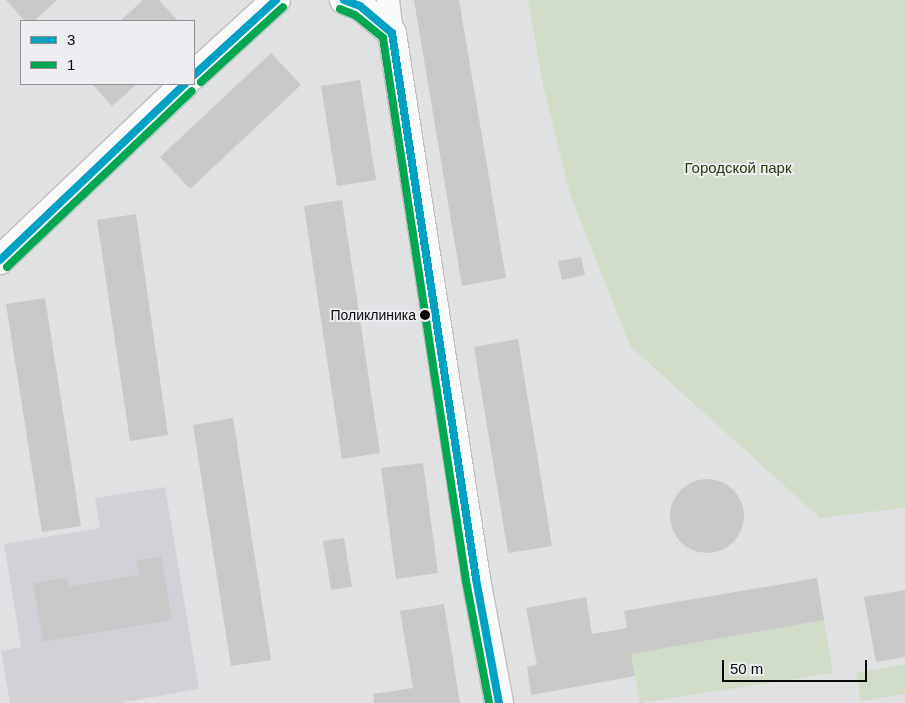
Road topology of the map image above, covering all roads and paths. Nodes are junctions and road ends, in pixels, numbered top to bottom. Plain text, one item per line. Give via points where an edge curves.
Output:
1 (276, 0) edge
2 (344, 0) edge
3 (388, 0) edge
4 (392, 33) junction
5 (195, 74) edge
6 (184, 85) edge
7 (0, 260) edge
8 (500, 703) edge

1 - 5 street
2 - 4 street via 360,6
3 - 4 street
4 - 8 street via 476,579
6 - 7 street

